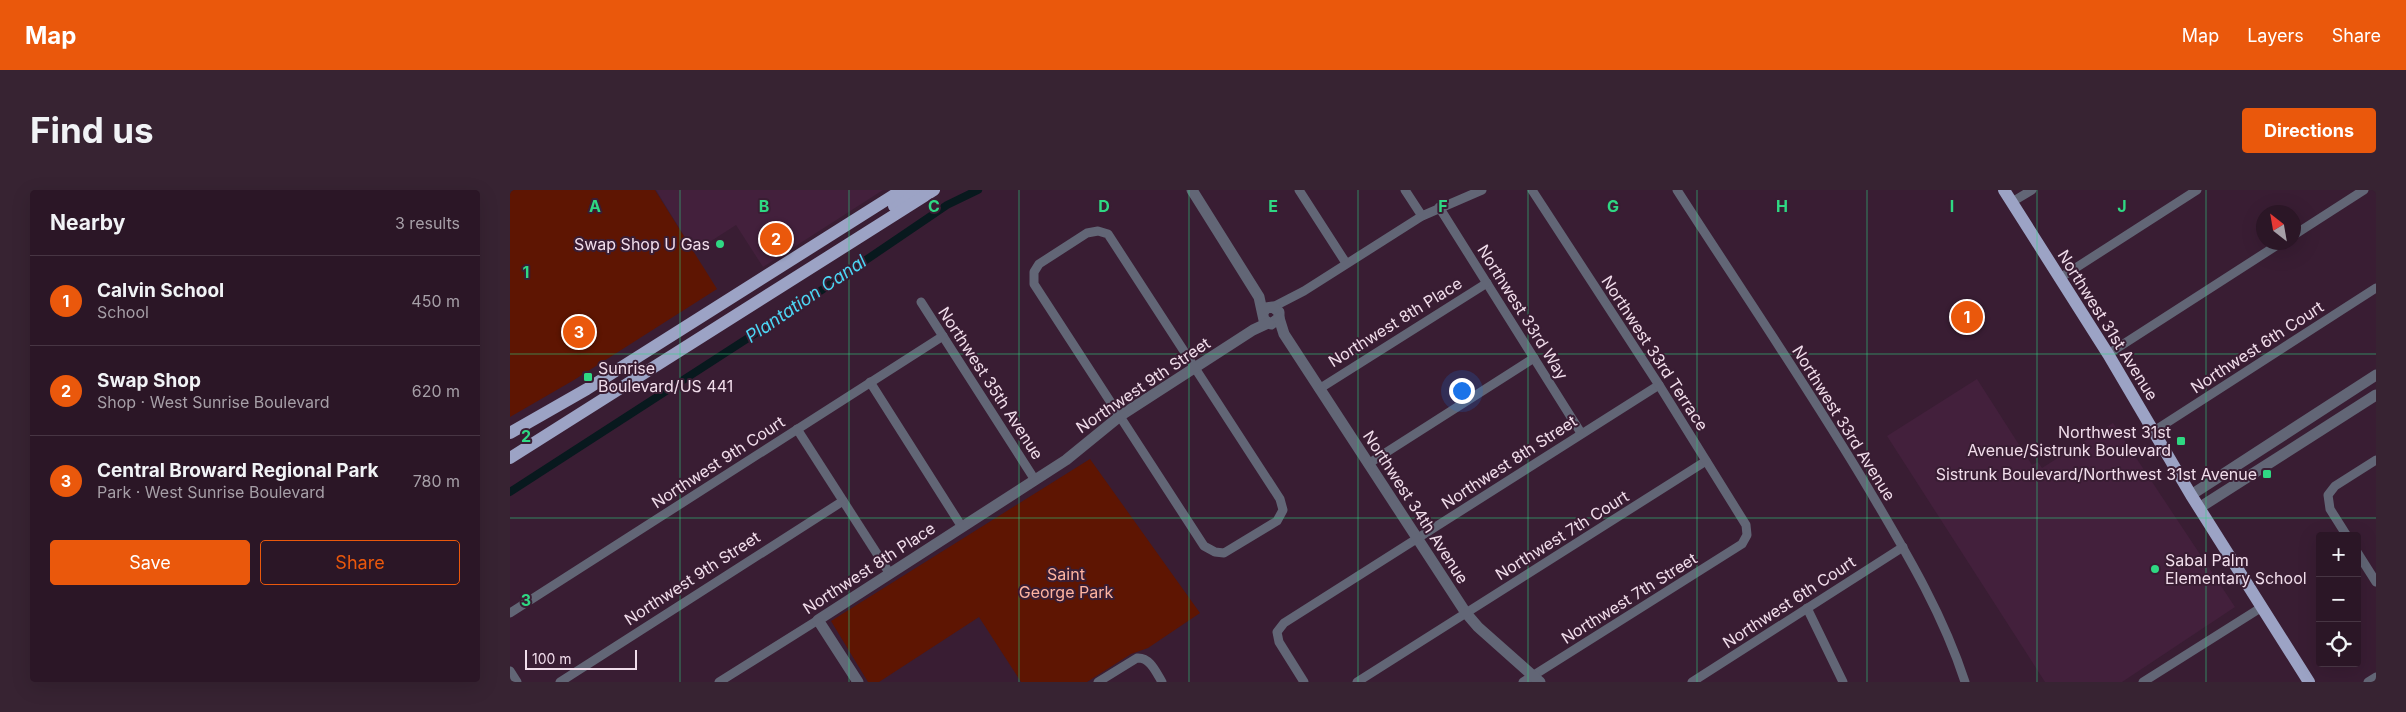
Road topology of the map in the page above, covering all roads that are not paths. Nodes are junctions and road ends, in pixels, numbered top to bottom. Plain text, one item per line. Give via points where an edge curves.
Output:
1 (902, 190) edge
2 (918, 190) edge
3 (934, 190) edge
4 (1192, 190) edge
5 (1299, 190) edge
6 (1405, 190) edge
7 (1482, 190) edge
8 (1532, 190) edge
9 (1677, 190) edge
10 (2004, 190) edge
11 (2032, 190) edge
12 (2197, 190) edge
13 (2364, 190) edge
14 (2012, 202) junction
15 (1438, 208) junction
16 (1422, 216) junction
17 (2301, 230) edge
18 (2270, 250) edge
19 (826, 259) junction
20 (1346, 263) junction
21 (2060, 278) junction
22 (1488, 283) junction
23 (2376, 288) edge
24 (921, 302) dead end
25 (1271, 315) junction
26 (943, 336) junction
27 (2108, 354) junction
28 (1534, 358) junction
29 (1196, 368) junction
30 (2376, 375) edge
31 (870, 382) junction
32 (1659, 385) junction
33 (1319, 389) junction
34 (2376, 395) edge
35 (1120, 416) junction
36 (797, 429) junction
37 (2154, 431) junction
38 (510, 433) edge
39 (1582, 433) junction
40 (510, 458) edge
41 (2376, 460) edge
42 (1706, 461) junction
43 (1368, 464) junction
44 (1036, 480) junction
45 (2191, 495) junction
46 (843, 501) junction
47 (2199, 508) junction
48 (962, 527) junction
49 (2344, 532) edge
50 (1747, 535) joint
51 (1416, 539) junction
52 (1903, 548) junction
53 (2361, 558) edge
54 (890, 574) junction
55 (2376, 582) edge
56 (2262, 607) junction
57 (1808, 608) junction
58 (510, 613) edge
59 (1466, 613) junction
60 (818, 620) junction
61 (510, 671) edge
62 (2376, 677) edge
63 (1532, 680) edge
64 (2307, 681) edge
65 (517, 682) edge
66 (560, 682) edge
67 (719, 682) edge
68 (858, 682) edge
69 (1098, 682) edge
70 (1162, 682) edge
71 (1304, 682) edge
72 (1357, 682) edge
73 (1692, 682) edge
74 (1843, 682) edge
75 (1965, 682) edge
76 (2143, 682) edge
77 (2368, 682) edge

1 - 38 main road via 615,372
2 - 19 main road via 831,248
3 - 19 main road
4 - 25 street
5 - 20 street
6 - 16 street
7 - 15 street, Northwest 9th Street
8 - 32 street, Northwest 33rd Terrace
9 - 52 street, Northwest 33rd Avenue via 1846,452
10 - 14 main road, Northwest 31st Avenue
11 - 14 street
12 - 21 street
13 - 17 street
14 - 21 main road, Northwest 31st Avenue
15 - 16 street, Northwest 9th Street
15 - 22 street, Northwest 33rd Way
16 - 20 street, Northwest 9th Street
18 - 27 street
19 - 40 main road
20 - 25 street, Northwest 9th Street
21 - 27 main road, Northwest 31st Avenue
22 - 28 street, Northwest 33rd Way
22 - 33 street, Northwest 8th Place
23 - 37 street, Northwest 6th Court
24 - 26 street, Northwest 35th Avenue
25 - 29 street, Northwest 9th Street
25 - 33 street, Northwest 34th Avenue
26 - 31 street, Northwest 9th Court
26 - 44 street, Northwest 35th Avenue
27 - 37 main road, Northwest 31st Avenue
28 - 39 street, Northwest 33rd Way
28 - 43 street
29 - 35 street, Northwest 9th Street
29 - 35 street via 1280,499 1282,510 1277,521 1224,553 1204,546
29 - 35 street via 1108,234 1098,231 1087,233 1039,264 1034,272 1034,284
30 - 45 street
31 - 36 street, Northwest 9th Court
31 - 48 street
32 - 39 street, Northwest 8th Street
32 - 42 street, Northwest 33rd Terrace
33 - 43 street, Northwest 34th Avenue
34 - 47 street
35 - 44 street, Northwest 9th Street
36 - 46 street
36 - 58 street, Northwest 9th Court
37 - 45 main road, Northwest 31st Avenue
39 - 51 street, Northwest 8th Street
41 - 49 street via 2334,486 2328,495 2330,509
42 - 50 street, Northwest 33rd Terrace via 1746,525
42 - 59 street, Northwest 7th Court
43 - 51 street, Northwest 34th Avenue
44 - 48 street, Northwest 8th Place
45 - 47 main road, Northwest 31st Avenue
46 - 54 street
46 - 66 street, Northwest 9th Street
47 - 56 main road, Northwest 31st Avenue
48 - 54 street, Northwest 8th Place
50 - 63 street, Northwest 7th Street via 1742,544
51 - 59 street, Northwest 34th Avenue
51 - 71 street, Northwest 8th Street via 1284,623 1277,632 1279,642
52 - 57 street, Northwest 6th Court
52 - 75 street, Northwest 33rd Avenue via 1931,597
53 - 55 street
54 - 60 street, Northwest 8th Place
56 - 64 main road, Northwest 31st Avenue
56 - 76 street
57 - 73 street, Northwest 6th Court
57 - 74 street
59 - 63 street, Northwest 34th Avenue
59 - 72 street, Northwest 7th Court
60 - 67 street, Northwest 8th Place
60 - 68 street
61 - 65 street
62 - 77 street
69 - 70 street via 1136,658 1149,662

